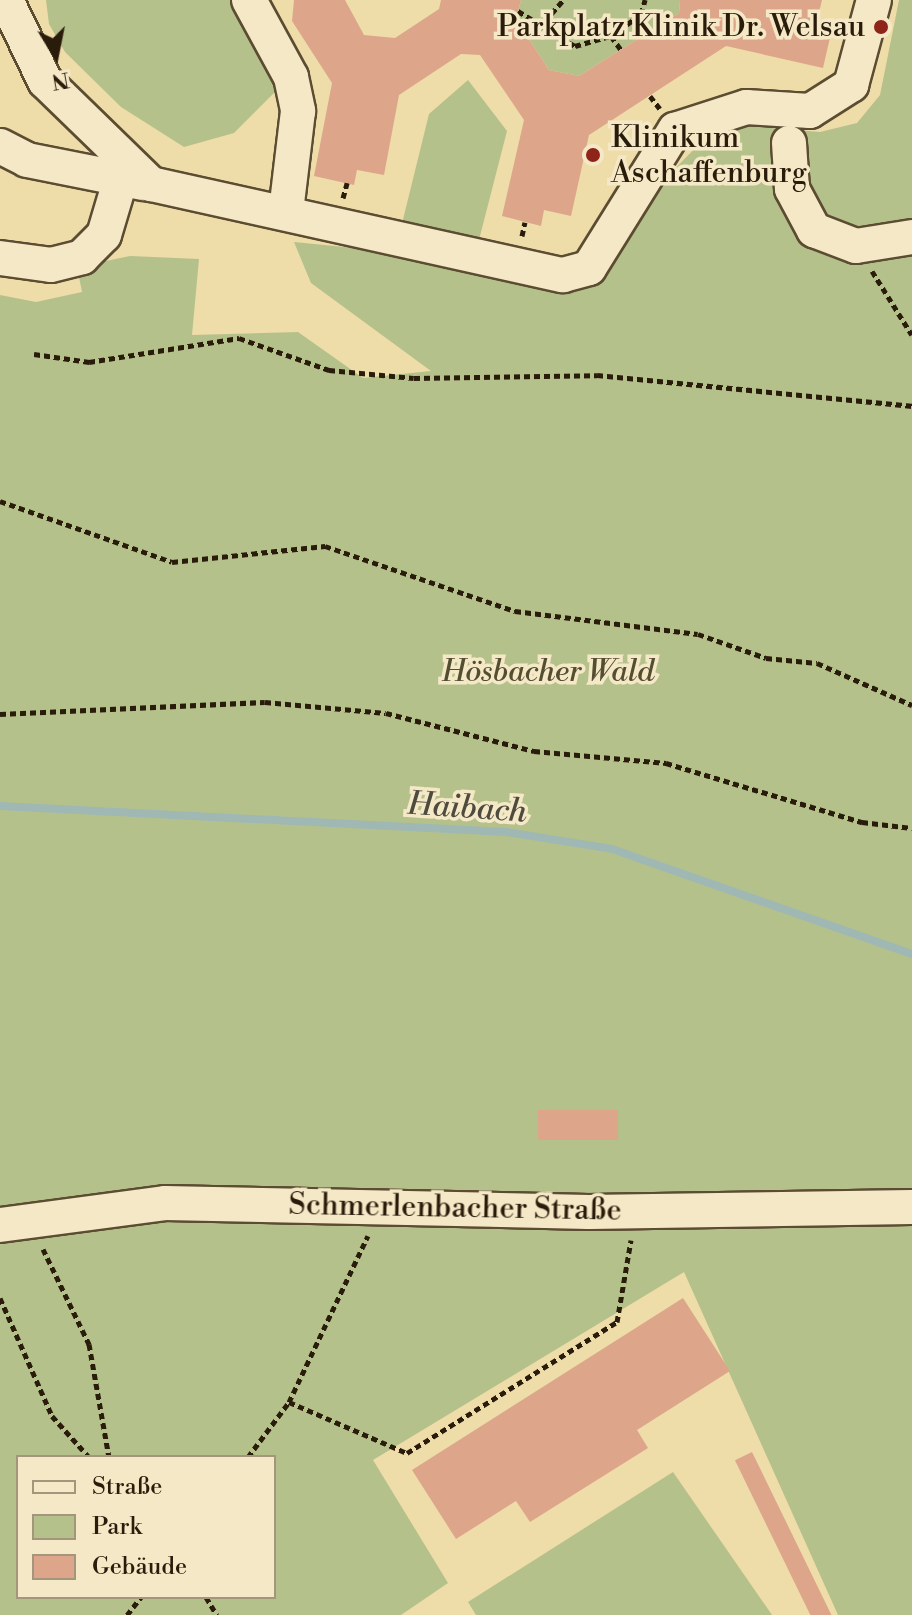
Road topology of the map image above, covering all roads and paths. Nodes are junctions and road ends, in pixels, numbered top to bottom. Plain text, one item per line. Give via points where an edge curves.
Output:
1 (249, 0) edge
2 (563, 0) edge
3 (645, 0) edge
4 (874, 0) edge
5 (4, 4) edge
6 (518, 11) dead end
7 (545, 21) junction
8 (611, 36) junction
9 (621, 50) dead end
10 (795, 123) junction
11 (0, 146) edge
12 (136, 181) junction
13 (286, 212) junction
14 (912, 237) edge
15 (856, 246) junction
16 (0, 258) edge
17 (912, 335) edge
18 (34, 354) dead end
19 (912, 406) edge
20 (0, 501) edge
21 (912, 705) edge
22 (0, 714) edge
23 (912, 828) edge
24 (380, 1206) junction
25 (912, 1207) edge
26 (636, 1211) junction
27 (12, 1222) edge
28 (0, 1298) edge
29 (289, 1402) junction
30 (87, 1455) edge
31 (109, 1455) edge
32 (249, 1455) edge
33 (139, 1599) edge
34 (127, 1615) edge

1 - 13 street via 291,77 298,111
2 - 7 path
3 - 8 path via 641,14
4 - 10 street via 851,85
5 - 12 street via 45,81
6 - 7 path
7 - 8 path via 575,46
8 - 9 path
10 - 13 street via 746,107 675,130 589,268 563,275
10 - 15 street via 792,189 814,230
11 - 12 street via 27,160
12 - 13 street
12 - 16 street via 104,235 82,257 51,265
14 - 15 street
15 - 17 path
18 - 19 path via 89,362 239,338 329,370 414,378 612,376
20 - 21 path via 172,562 325,546 515,611 698,634 766,658 817,663
22 - 23 path via 265,702 386,713 534,751 666,763 862,822
24 - 26 street, Schmerlenbacher Straße
24 - 27 street, Schmerlenbacher Straße via 165,1203
24 - 29 path
25 - 26 street, Schmerlenbacher Straße
26 - 29 path via 617,1322 407,1453
27 - 31 path via 77,1310
28 - 30 path via 52,1416
29 - 32 path
33 - 34 path

